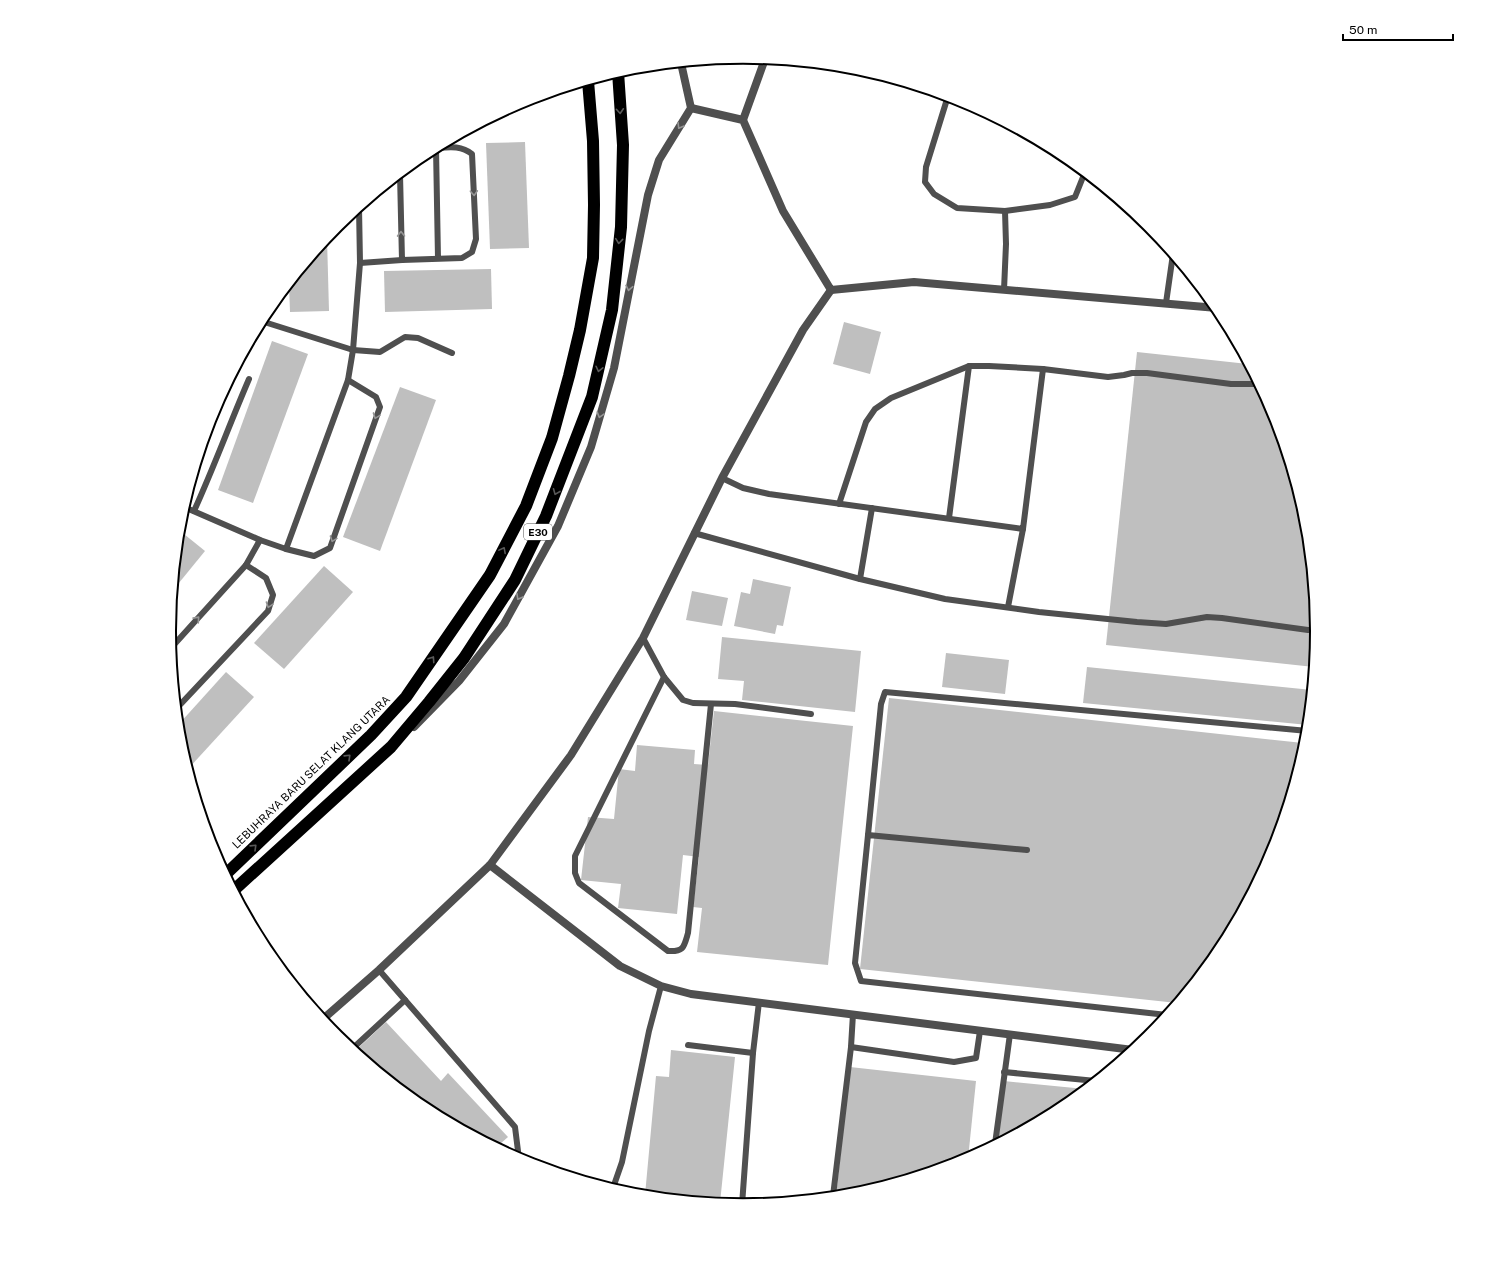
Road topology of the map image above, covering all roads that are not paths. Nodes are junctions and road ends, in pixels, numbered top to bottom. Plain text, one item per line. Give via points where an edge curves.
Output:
1 (762, 64) edge
2 (682, 68) edge
3 (618, 78) edge
4 (588, 86) edge
5 (946, 102) edge
6 (691, 108) junction
7 (744, 120) junction
8 (448, 147) edge
9 (436, 155) edge
10 (1083, 177) edge
11 (400, 180) edge
12 (1005, 210) junction
13 (359, 215) edge
14 (438, 258) junction
15 (402, 260) junction
16 (1172, 260) edge
17 (360, 263) junction
18 (831, 290) junction
19 (1004, 290) junction
20 (1166, 303) junction
21 (1209, 307) edge
22 (267, 323) edge
23 (353, 350) junction
24 (452, 353) dead end
25 (969, 366) junction
26 (1043, 369) junction
27 (249, 379) dead end
28 (348, 380) junction
29 (1254, 384) edge
30 (722, 478) junction
31 (838, 504) junction
32 (872, 508) junction
33 (190, 509) edge
34 (194, 510) junction
35 (949, 518) junction
36 (1023, 529) junction
37 (694, 532) junction
38 (260, 540) junction
39 (286, 549) junction
40 (246, 565) junction
41 (860, 579) junction
42 (1008, 607) junction
43 (1310, 630) edge
44 (643, 638) junction
45 (177, 642) edge
46 (664, 677) junction
47 (181, 704) edge
48 (711, 704) junction
49 (811, 714) dead end
50 (1302, 730) edge
51 (391, 747) junction
52 (868, 835) junction
53 (1027, 850) dead end
54 (490, 865) junction
55 (230, 870) edge
56 (238, 887) edge
57 (379, 970) junction
58 (661, 986) junction
59 (405, 1000) junction
60 (759, 1002) junction
61 (854, 1014) junction
62 (1161, 1014) edge
63 (327, 1015) edge
64 (980, 1030) junction
65 (1010, 1034) junction
66 (357, 1045) edge
67 (688, 1045) dead end
68 (851, 1047) junction
69 (1126, 1049) edge
70 (754, 1053) junction
71 (1004, 1072) junction
72 (1090, 1080) edge
73 (996, 1139) edge
74 (518, 1151) edge
75 (615, 1183) edge
76 (834, 1190) edge
77 (743, 1198) edge

1 - 7 street
2 - 6 street
3 -> 51 highway, E30 via 623,145 621,228 612,310 592,398 546,516 515,580 464,658
55 -> 4 highway, LEBUHRAYA BARU SELAT KLANG UTARA / E30 via 371,735 406,697 490,575 526,506 552,438 569,376 593,258 593,141
5 - 12 lane via 926,167 925,182 934,194 957,208
6 - 7 street
6 -> 51 street via 659,160 650,188 614,368 590,447 558,526 504,624 459,681 423,719
7 - 18 street via 783,211
8 -> 14 lane via 466,149 472,154 476,239 472,252 462,258
14 -> 9 lane
10 - 12 lane via 1075,197 1050,205
15 -> 11 lane
12 - 19 lane
13 - 17 lane
14 - 15 lane
15 - 17 lane
16 - 20 lane
17 - 23 lane
18 - 19 street via 914,282
18 - 30 street via 803,330
19 - 20 street
20 - 21 street
22 - 23 lane
23 - 24 lane via 380,352 405,337 418,338
23 - 28 lane
25 - 26 lane
25 - 31 lane via 891,398 875,409 866,422
25 - 35 lane
26 - 29 lane via 1108,377 1147,373 1232,384
26 - 36 lane
27 - 34 lane
28 - 39 lane
28 -> 39 lane via 376,397 380,407 330,548 314,556
30 - 31 lane via 744,488 769,494
30 - 37 street
31 - 32 lane
32 - 35 lane
32 - 41 lane
33 - 34 lane
34 - 38 lane
35 - 36 lane
36 - 42 lane
37 - 41 lane
37 - 44 street
38 - 39 lane
38 - 40 lane
45 -> 40 lane
40 -> 47 lane via 266,578 273,595 268,611
41 - 42 lane via 945,599
42 - 43 lane via 1166,624 1207,617 1222,618
44 - 46 lane
44 - 54 street via 572,755
46 - 48 lane via 683,700
46 - 48 lane via 575,856 575,873 579,883 668,951 678,952 684,948 688,933
48 - 49 lane via 735,704
50 - 52 lane via 885,692 881,704
51 - 56 highway, E30
52 - 53 lane
52 - 62 lane via 855,963 861,981
54 - 57 street
54 - 58 street via 620,966
57 - 59 lane
57 - 63 street
58 - 60 street via 691,994
58 - 75 lane via 622,1162
59 - 66 lane
59 - 74 lane via 515,1127
60 - 61 street
60 - 70 lane
61 - 64 street
61 - 68 lane
64 - 65 street
64 - 68 lane via 976,1058 954,1062
65 - 69 street
65 - 71 lane
67 - 70 lane
68 - 76 lane
70 - 77 lane
71 - 72 lane
71 - 73 lane

